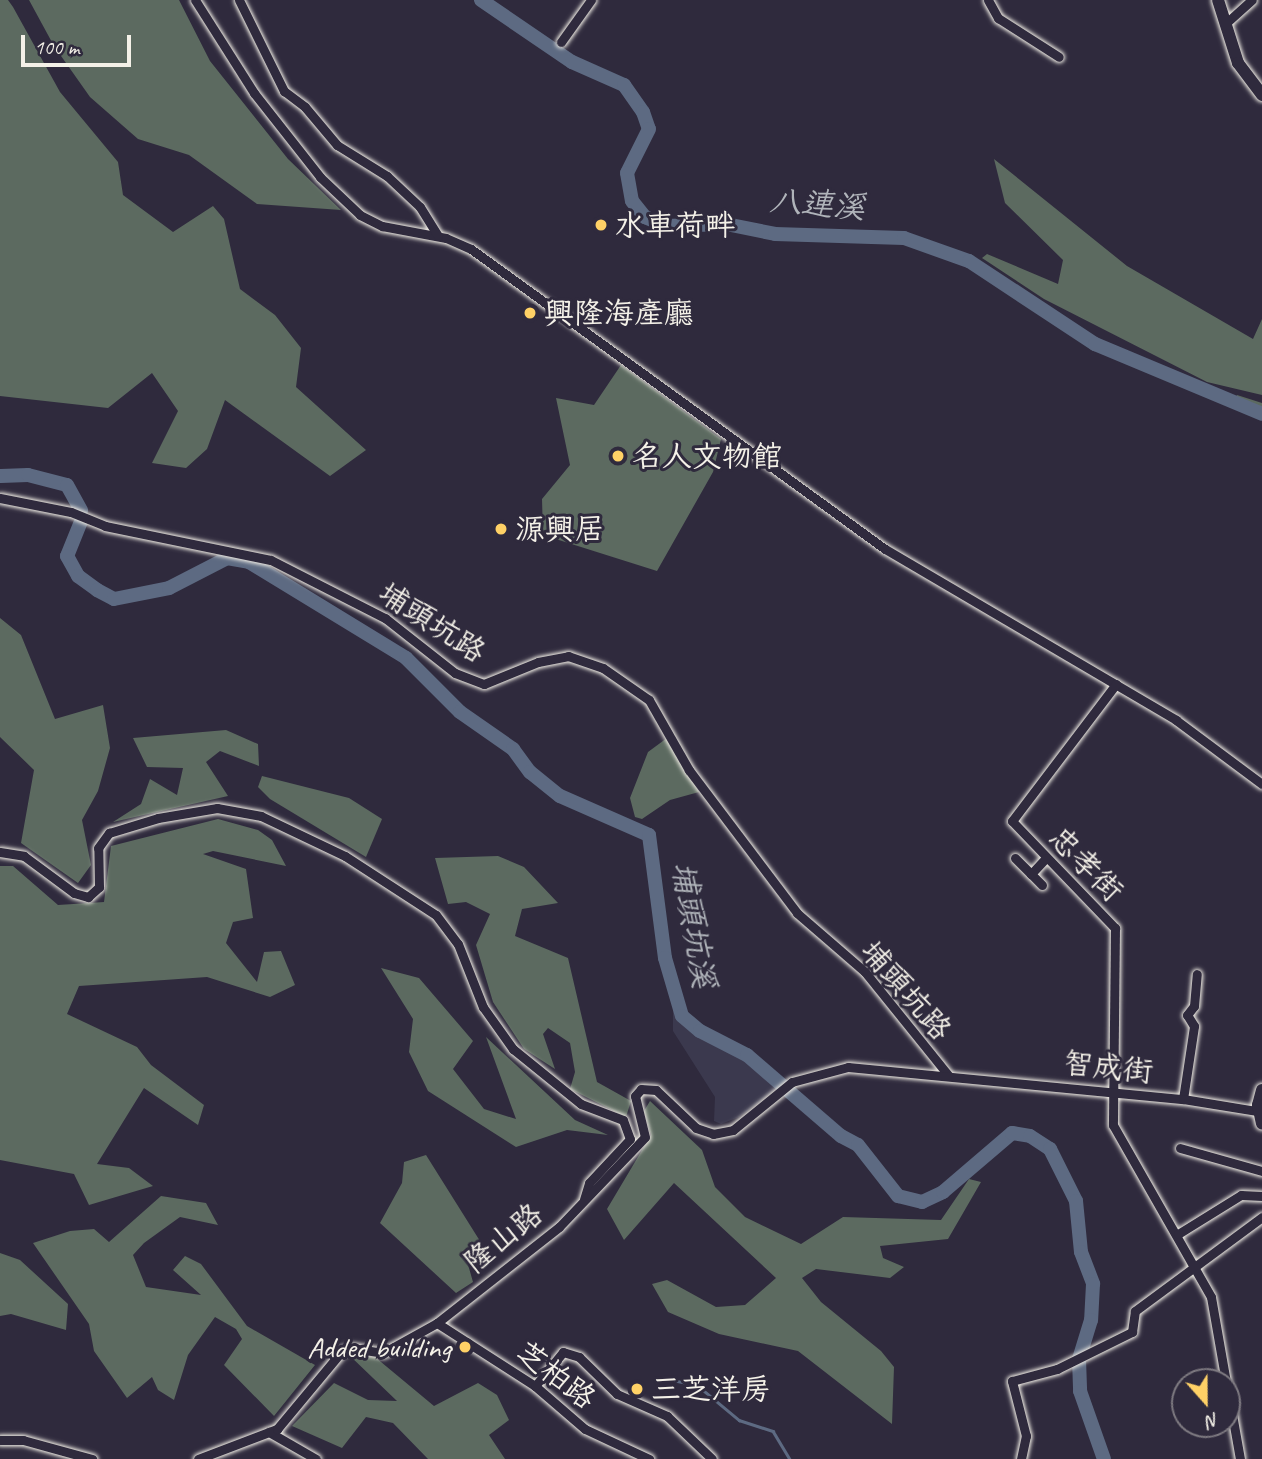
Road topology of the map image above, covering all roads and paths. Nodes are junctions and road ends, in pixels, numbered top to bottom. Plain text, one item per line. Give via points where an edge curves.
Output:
1 (195, 0) edge
2 (239, 0) edge
3 (591, 0) edge
4 (988, 0) edge
5 (1218, 0) edge
6 (1252, 0) edge
7 (1225, 24) junction
8 (561, 42) dead end
9 (1059, 57) dead end
10 (1262, 94) edge
11 (438, 236) junction
12 (0, 498) edge
13 (1116, 684) junction
14 (1262, 784) edge
15 (0, 852) edge
16 (1015, 858) dead end
17 (1046, 858) junction
18 (1031, 874) junction
19 (1042, 885) dead end
20 (1197, 974) dead end
21 (948, 1075) junction
22 (1262, 1090) edge
23 (1113, 1092) junction
24 (1183, 1099) junction
25 (1261, 1116) edge
26 (1180, 1149) dead end
27 (1262, 1171) edge
28 (1262, 1196) edge
29 (584, 1199) junction
30 (1262, 1217) edge
31 (1178, 1234) junction
32 (1198, 1268) junction
33 (437, 1323) junction
34 (1224, 1368) edge
35 (535, 1386) junction
36 (270, 1432) junction
37 (1236, 1438) edge
38 (0, 1440) edge
39 (92, 1459) edge
40 (198, 1459) edge
41 (316, 1459) edge
42 (649, 1459) edge
43 (712, 1459) edge
44 (1021, 1459) edge
45 (1240, 1459) edge

1 - 11 street via 254,93 341,200 382,226
2 - 11 street via 284,91 305,107 337,145 387,176 420,207
3 - 8 street
4 - 9 street via 998,18
5 - 7 main road
6 - 7 street
7 - 10 main road via 1238,63
11 - 13 street via 495,265 570,324 885,549
12 - 21 street, 埔頭坑路 via 71,512 105,526 271,560 385,618 455,673 484,684 538,662 568,656 603,668 649,699 688,770 789,903 814,931 866,972
13 - 14 street via 1210,743
13 - 17 street, 忠孝街 via 1012,821
15 - 29 street via 23,856 88,897 99,887 99,848 108,833 217,808 261,816 345,856 436,915 458,944 483,1007 513,1049 581,1104 623,1120 630,1139 589,1183
16 - 18 street
17 - 18 street
17 - 23 street, 忠孝街 via 1115,928 1118,970
18 - 19 street
20 - 24 street via 1194,1006 1187,1015 1194,1026
21 - 23 street, 智成街
21 - 29 street, 隆山路 via 848,1067 792,1082 733,1130 713,1134 696,1128 656,1090 641,1089 635,1096 645,1137
22 - 25 main road
23 - 24 street, 智成街
23 - 31 street, 忠孝街 via 1113,1125
24 - 25 street, 智成街
26 - 27 street
28 - 31 street via 1241,1195
29 - 33 street, 隆山路 via 559,1227
30 - 32 street
31 - 32 street, 忠孝街
32 - 34 street, 忠孝街 via 1211,1297
32 - 44 street via 1135,1311 1132,1332 1086,1356 1012,1381 1026,1436
33 - 35 street, 芝柏路
33 - 36 street, 隆山路 via 383,1353 342,1351
35 - 42 street, 芝柏路 via 585,1429
35 - 43 street via 563,1352 579,1357 617,1394 667,1416
36 - 40 street, 隆山路
36 - 41 street
37 - 45 street, 忠孝街
38 - 39 street via 23,1440

